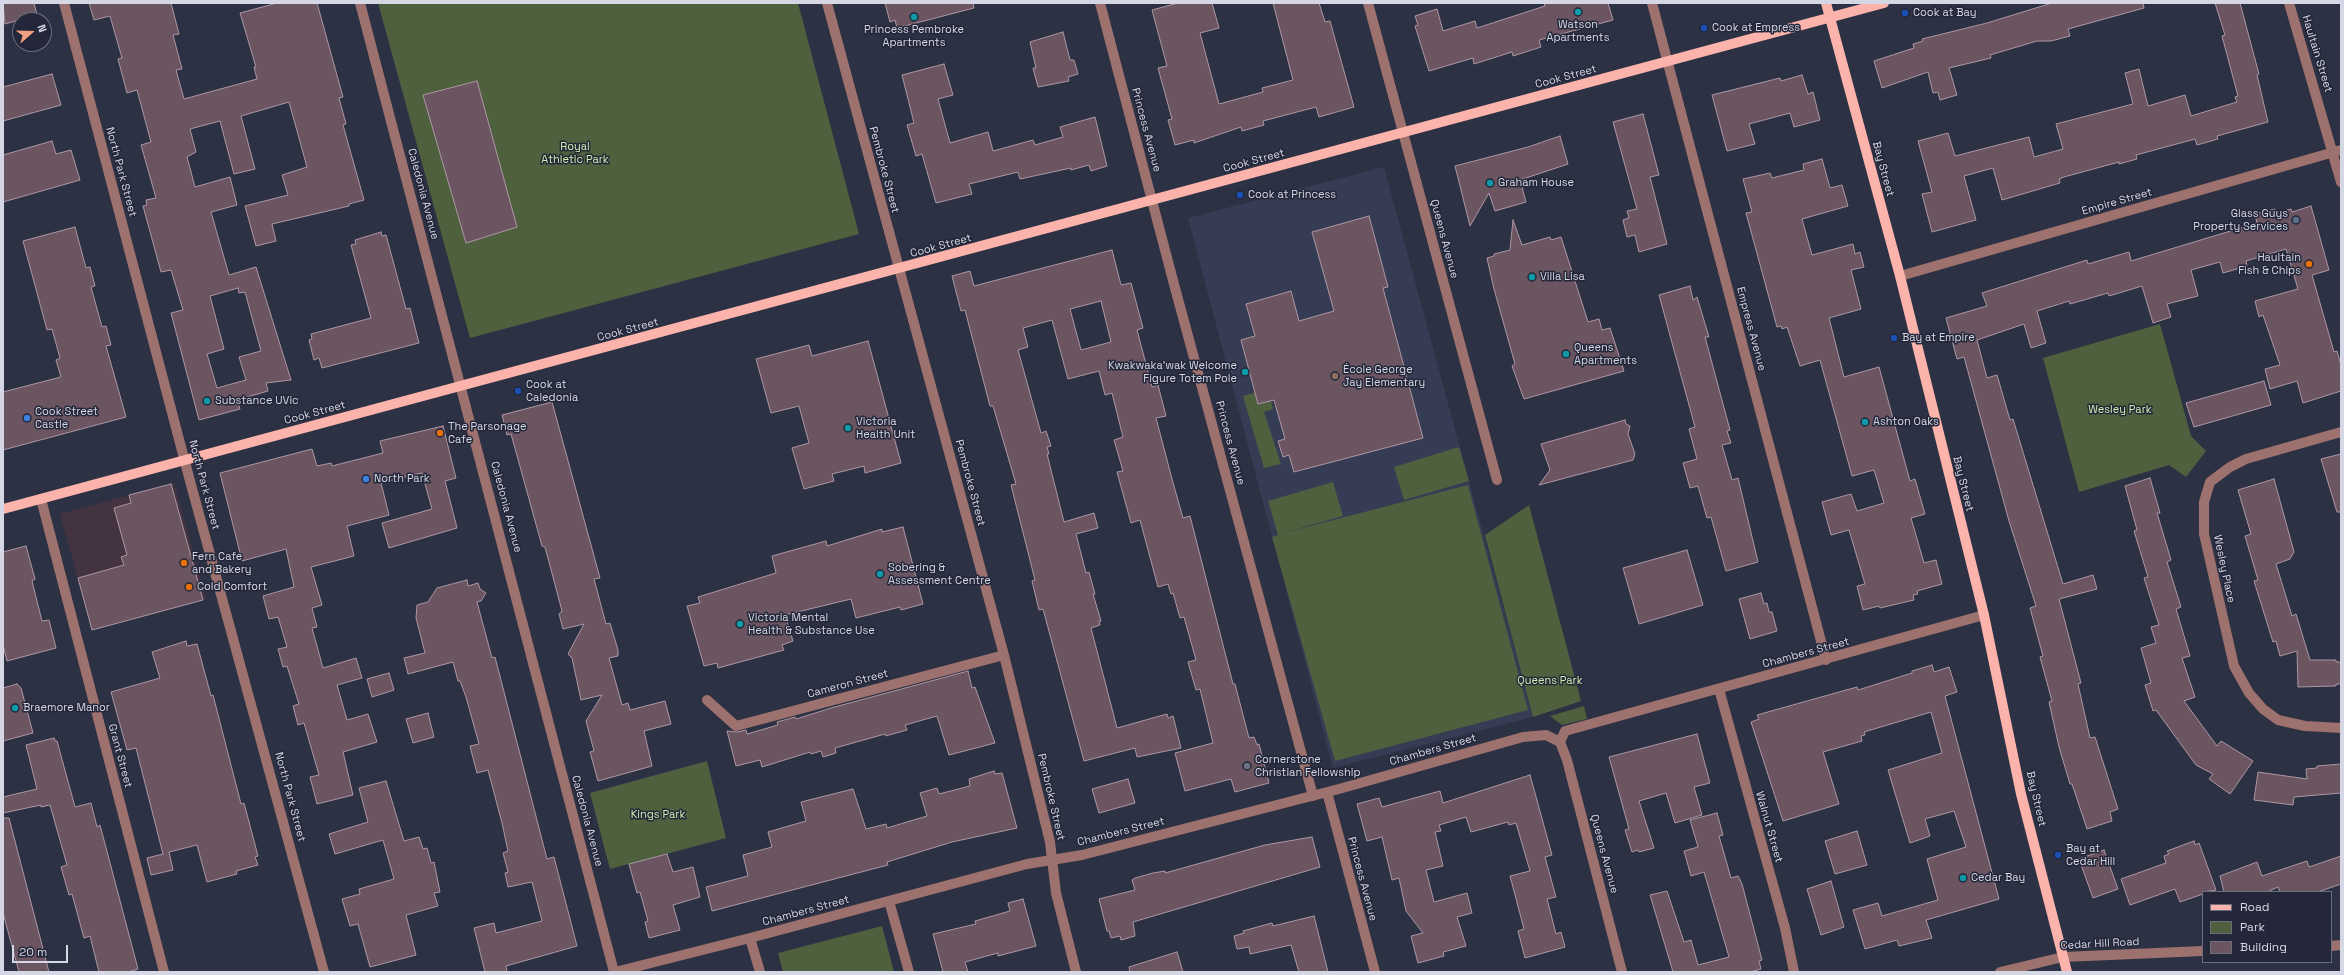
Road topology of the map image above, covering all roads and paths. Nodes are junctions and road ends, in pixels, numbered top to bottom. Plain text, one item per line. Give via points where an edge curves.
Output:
1 (64, 3) edge
2 (360, 3) edge
3 (827, 3) edge
4 (1100, 3) edge
5 (1368, 3) edge
6 (1652, 3) edge
7 (1826, 3) edge
8 (1884, 3) edge
9 (2289, 3) edge
10 (1830, 18) junction
11 (1668, 62) junction
12 (1403, 134) junction
13 (2337, 152) edge
14 (2341, 182) edge
15 (1152, 201) junction
16 (899, 270) junction
17 (1900, 276) junction
18 (462, 386) junction
19 (2341, 432) edge
20 (185, 460) junction
21 (1497, 480) dead end
22 (41, 499) junction
23 (3, 509) edge
24 (1984, 615) junction
25 (1004, 655) junction
26 (1826, 660) junction
27 (1718, 689) junction
28 (707, 700) dead end
29 (2341, 728) edge
30 (1560, 742) junction
31 (1327, 792) junction
32 (1313, 796) junction
33 (1052, 861) junction
34 (889, 901) junction
35 (750, 938) junction
36 (2202, 951) edge
37 (2063, 957) junction
38 (164, 972) edge
39 (324, 972) edge
40 (615, 972) edge
41 (760, 972) edge
42 (909, 972) edge
43 (1076, 972) edge
44 (1375, 972) edge
45 (1622, 972) edge
46 (1794, 972) edge
47 (2000, 972) edge
48 (2067, 972) edge

1 - 20 street, North Park Street
2 - 18 street, Caledonia Avenue
3 - 16 street, Pembroke Street
4 - 15 street, Princess Avenue
5 - 12 street, Queens Avenue
6 - 11 street, Empress Avenue
7 - 10 main road, Bay Street
8 - 10 main road, Cook Street
9 - 13 street, Haultain Street
10 - 11 main road, Cook Street
10 - 17 main road, Bay Street
11 - 12 main road, Cook Street
11 - 26 street, Empress Avenue
12 - 15 main road, Cook Street
12 - 21 street, Queens Avenue
13 - 14 street, Haultain Street
13 - 17 street, Empire Street
15 - 16 main road, Cook Street
15 - 32 street, Princess Avenue
16 - 18 main road, Cook Street
16 - 25 street, Pembroke Street
17 - 24 main road, Bay Street
18 - 20 main road, Cook Street
18 - 40 street, Caledonia Avenue
19 - 29 street, Wesley Place via 2246,459 2230,467 2210,482 2204,502 2204,534 2234,666 2249,693 2263,709 2278,720 2304,726
20 - 22 main road, Cook Street
20 - 39 street, North Park Street
22 - 23 main road, Cook Street
22 - 38 street, Grant Street
24 - 26 street, Chambers Street
24 - 37 main road, Bay Street via 2021,794
25 - 28 street, Cameron Street via 736,726
25 - 33 street, Pembroke Street via 1050,842
26 - 27 street, Chambers Street
27 - 30 street, Chambers Street via 1565,731
27 - 46 street, Walnut Street via 1785,928
30 - 31 street, Chambers Street via 1546,735 1522,737
30 - 45 street, Queens Avenue via 1567,760
31 - 32 street, Chambers Street
31 - 44 street, Princess Avenue
32 - 33 street, Chambers Street
33 - 34 street, Chambers Street via 1026,864
33 - 43 street, Pembroke Street via 1056,893
34 - 35 street, Chambers Street
34 - 42 street
35 - 40 street, Chambers Street
35 - 41 street
36 - 37 street, Cedar Hill Road
37 - 47 street, Cedar Hill Road
37 - 48 main road, Bay Street

